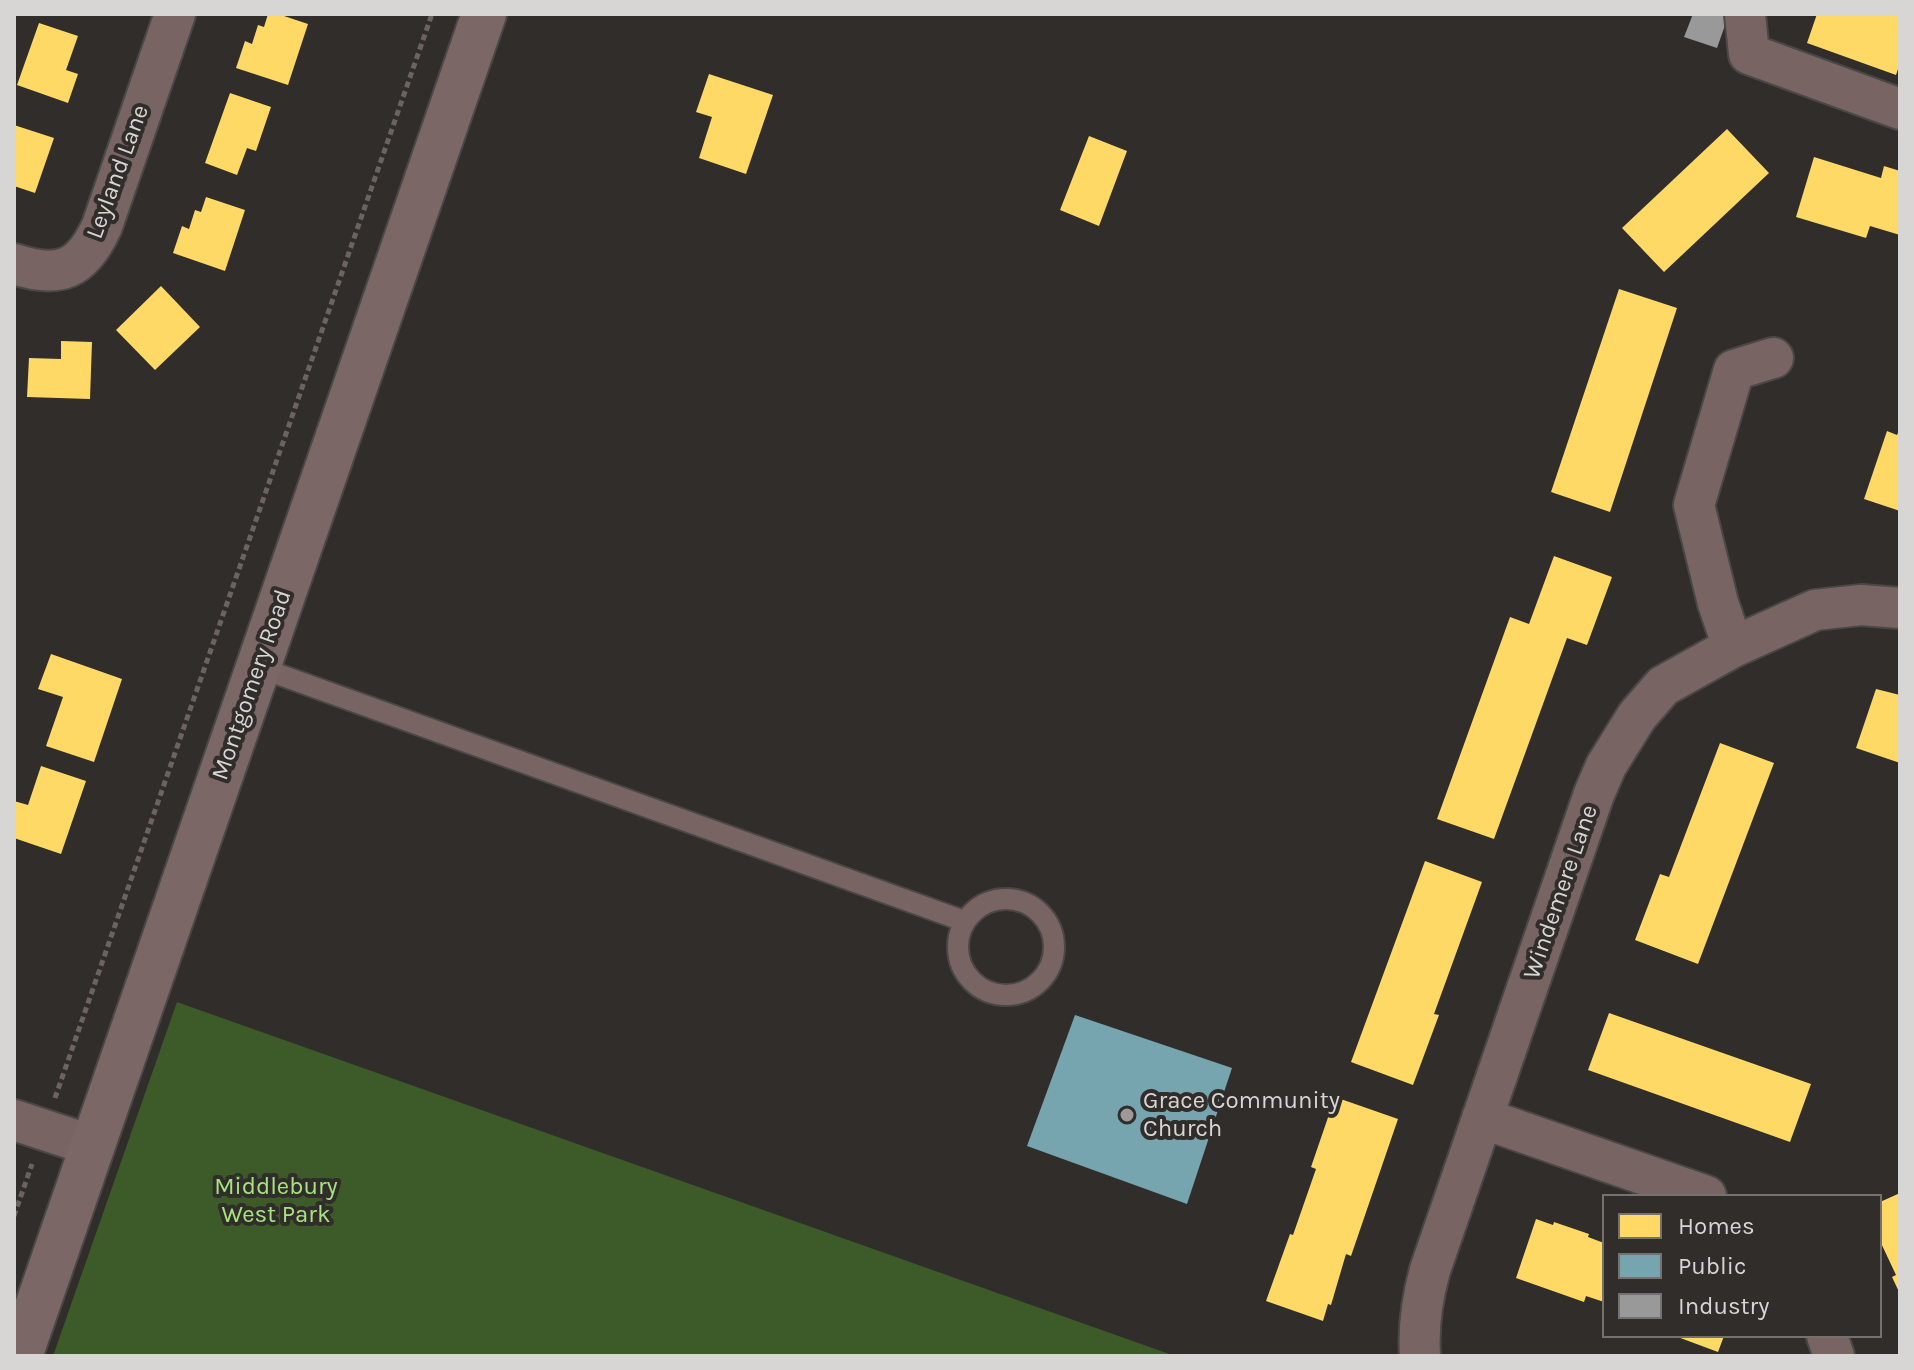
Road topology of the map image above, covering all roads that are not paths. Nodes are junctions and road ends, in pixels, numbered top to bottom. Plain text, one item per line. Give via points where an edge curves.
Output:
1 (175, 14) edge
2 (484, 14) edge
3 (1745, 14) edge
4 (1900, 109) edge
5 (14, 264) edge
6 (1773, 358) dead end
7 (1900, 608) edge
8 (1733, 647) junction
9 (258, 667) junction
10 (964, 921) junction
11 (1482, 1118) junction
12 (14, 1120) edge
13 (93, 1146) junction
14 (1700, 1194) edge
15 (20, 1356) edge
16 (1420, 1356) edge

1 - 5 street, Leyland Lane via 102,226 85,257 53,272
2 - 9 street, Montgomery Road
3 - 4 street via 1749,54
6 - 8 street via 1734,370 1694,505
7 - 8 street, Windemere Lane via 1815,610
8 - 11 street, Windemere Lane via 1663,686 1606,766
9 - 10 lane
9 - 13 street, Montgomery Road
10 - 10 lane via 987,901 1018,898 1044,915 1056,944 1048,974 1025,994 994,996 981,988 968,979 956,951
11 - 14 street
11 - 16 street, Windemere Lane via 1423,1296
12 - 13 street
13 - 15 street, Montgomery Road

